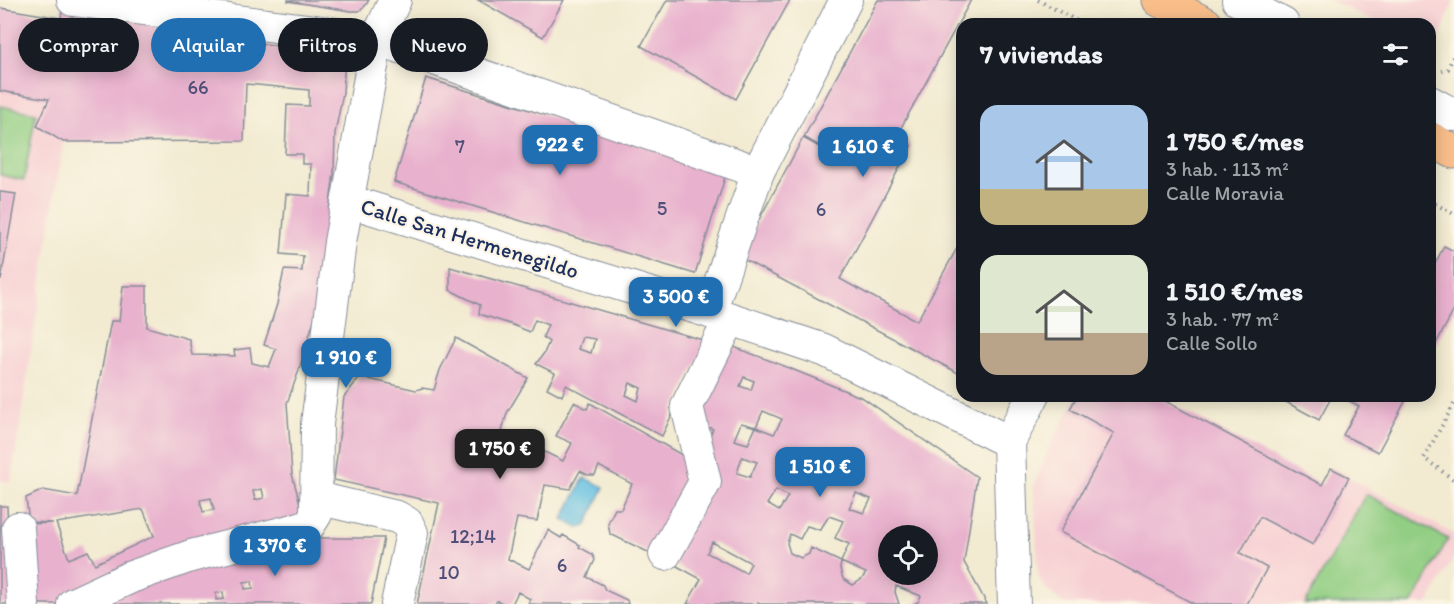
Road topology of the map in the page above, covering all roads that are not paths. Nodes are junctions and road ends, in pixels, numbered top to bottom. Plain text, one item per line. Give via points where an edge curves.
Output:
1 (73, 0) edge
2 (395, 0) edge
3 (846, 0) edge
4 (1159, 0) edge
5 (1238, 0) edge
6 (194, 8) edge
7 (1194, 18) edge
8 (1271, 18) edge
9 (278, 22) edge
10 (378, 37) edge
11 (378, 39) edge
12 (371, 72) edge
13 (1436, 142) edge
14 (1454, 152) edge
15 (759, 172) junction
16 (348, 201) junction
17 (720, 316) junction
18 (1030, 402) edge
19 (1009, 442) junction
20 (317, 498) junction
21 (18, 528) dead end
22 (665, 554) dead end
23 (88, 600) edge
24 (23, 604) edge
25 (397, 604) edge
26 (1014, 604) edge

1 - 6 street
2 - 10 street
3 - 15 street
4 - 7 main road
5 - 8 street
6 - 9 street
11 - 15 street
12 - 16 street
13 - 14 main road
15 - 17 street
16 - 17 street, Calle San Hermenegildo
16 - 20 street via 316,424
17 - 19 street, Calle San Hermenegildo via 824,350
17 - 22 street via 687,406 705,482
18 - 19 street
19 - 26 street
20 - 23 street via 316,514 309,525 191,556 131,577
20 - 25 street via 397,517 407,523 412,533
21 - 24 street

